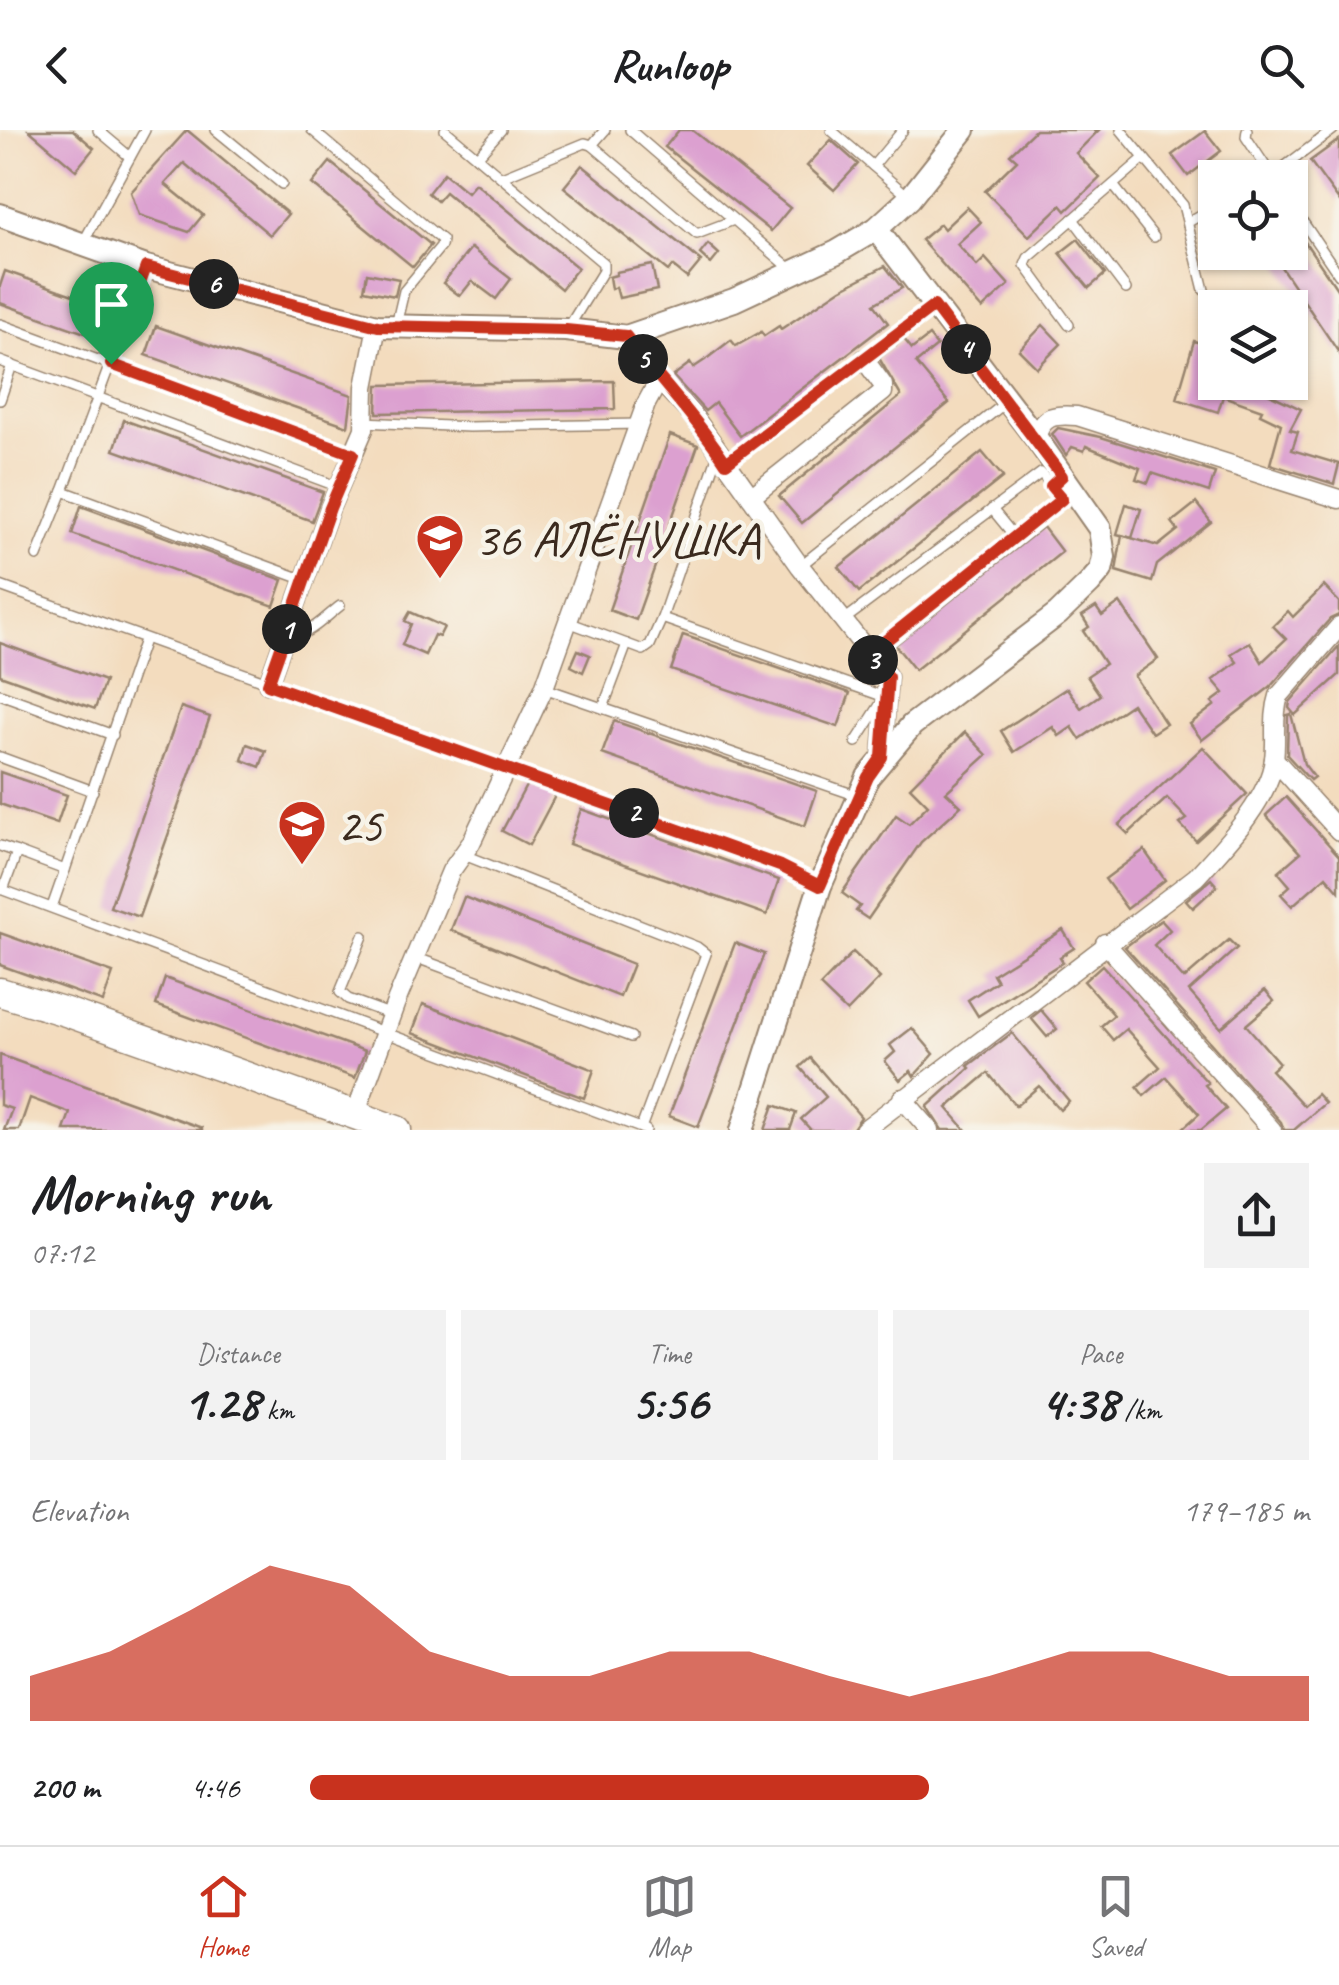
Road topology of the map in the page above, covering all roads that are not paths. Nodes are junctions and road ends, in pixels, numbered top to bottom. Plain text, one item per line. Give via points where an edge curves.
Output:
1 (98, 130) edge
2 (145, 130) edge
3 (312, 130) edge
4 (445, 130) edge
5 (501, 130) edge
6 (605, 130) edge
7 (630, 130) edge
8 (831, 130) edge
9 (903, 130) edge
10 (964, 130) edge
11 (1121, 130) edge
12 (1247, 130) edge
13 (224, 132) edge
14 (1326, 132) edge
15 (592, 144) junction
16 (130, 157) junction
17 (477, 157) junction
18 (1143, 159) junction
19 (1260, 160) edge
20 (1292, 160) edge
21 (873, 166) junction
22 (502, 177) junction
23 (282, 184) dead end
24 (1113, 185) junction
25 (910, 198) junction
26 (0, 216) edge
27 (1198, 217) edge
28 (1073, 219) junction
29 (734, 220) junction
30 (1190, 221) junction
31 (876, 229) junction
32 (1308, 229) edge
33 (1154, 237) dead end
34 (82, 243) junction
35 (146, 267) junction
36 (796, 274) junction
37 (1339, 275) edge
38 (1126, 289) dead end
39 (1204, 290) dead end
40 (934, 306) junction
41 (0, 324) edge
42 (1070, 326) dead end
43 (387, 327) junction
44 (566, 330) junction
45 (626, 336) junction
46 (864, 359) junction
47 (0, 361) edge
48 (111, 364) junction
49 (12, 366) junction
50 (659, 380) junction
51 (98, 397) junction
52 (0, 400) edge
53 (1007, 402) junction
54 (364, 422) junction
55 (641, 424) junction
56 (1036, 438) junction
57 (353, 454) junction
58 (723, 457) junction
59 (1057, 481) junction
60 (339, 486) junction
61 (63, 491) junction
62 (751, 497) junction
63 (1339, 499) edge
64 (992, 509) junction
65 (1014, 537) junction
66 (37, 556) dead end
67 (800, 566) junction
68 (305, 580) junction
69 (0, 586) edge
70 (340, 606) dead end
71 (662, 618) junction
72 (568, 622) junction
73 (842, 622) junction
74 (1339, 627) edge
75 (285, 636) junction
76 (144, 640) junction
77 (627, 644) junction
78 (869, 654) junction
79 (268, 684) junction
80 (544, 688) junction
81 (0, 694) edge
82 (885, 697) junction
83 (602, 708) junction
84 (113, 734) junction
85 (856, 742) dead end
86 (0, 757) edge
87 (882, 757) junction
88 (1274, 759) junction
89 (509, 768) junction
90 (92, 792) junction
91 (859, 796) junction
92 (1339, 831) edge
93 (0, 846) edge
94 (16, 852) junction
95 (462, 854) junction
96 (65, 870) junction
97 (820, 886) junction
98 (52, 907) junction
99 (363, 936) dead end
100 (1105, 943) junction
101 (417, 958) junction
102 (0, 992) edge
103 (388, 1023) junction
104 (631, 1037) dead end
105 (902, 1098) junction
106 (355, 1114) junction
107 (644, 1129) edge
108 (396, 1130) edge
109 (742, 1130) edge
110 (864, 1130) edge
111 (930, 1130) edge
112 (1272, 1130) edge

1 - 16 lane
2 - 16 lane
3 - 43 lane via 442,240
4 - 17 lane
5 - 17 lane
6 - 15 lane
7 - 29 lane
8 - 21 lane
9 - 21 lane
10 - 25 street
11 - 18 lane
12 - 19 lane
13 - 23 lane
14 - 20 lane
15 - 22 lane
15 - 29 lane via 697,234
16 - 34 lane
17 - 22 lane
18 - 24 lane
18 - 30 lane
21 - 25 lane
22 - 44 lane via 603,263
24 - 28 lane
24 - 33 lane
25 - 31 street
26 - 34 street
27 - 30 lane
28 - 38 lane
28 - 42 lane via 1025,265
29 - 36 lane
30 - 39 lane
31 - 36 street
31 - 40 street
32 - 37 lane
34 - 35 street
35 - 43 street
35 - 48 lane
36 - 45 street
40 - 46 lane
40 - 53 street
41 - 48 lane
43 - 44 street
43 - 54 street via 365,388
44 - 45 street
45 - 50 street
46 - 58 lane
46 - 62 street via 883,392
47 - 49 lane
48 - 51 lane
48 - 57 lane
49 - 51 lane
49 - 52 lane
50 - 55 street
50 - 58 street
51 - 60 lane
51 - 61 lane
53 - 56 street
53 - 67 lane
54 - 55 lane
54 - 57 street
55 - 72 street
56 - 59 street
56 - 63 street via 1046,418 1077,416
57 - 60 street
58 - 62 street
58 - 71 lane
59 - 64 lane via 1041,472
59 - 65 lane via 1062,499
59 - 87 street via 1100,529 1101,570 1058,614 912,725
60 - 68 street
61 - 66 lane
61 - 68 lane
62 - 67 street
64 - 65 lane
64 - 73 lane
65 - 78 lane
67 - 73 street
68 - 75 street
69 - 76 lane
70 - 75 lane via 304,633
71 - 77 lane via 650,645 642,650
71 - 82 lane
72 - 77 lane
72 - 80 street
73 - 78 street
74 - 88 street via 1278,696
75 - 79 street
76 - 79 lane
76 - 84 lane
77 - 83 lane
78 - 82 street via 888,677
79 - 89 lane
80 - 83 lane
80 - 89 street
81 - 84 lane
82 - 85 lane
82 - 87 street
83 - 91 lane
84 - 90 lane
86 - 90 lane
87 - 91 street
88 - 92 street
88 - 100 street via 1238,830 1196,877
89 - 95 street
89 - 97 lane
90 - 96 lane
91 - 97 street
93 - 94 lane
94 - 96 lane
94 - 98 lane via 3,890
95 - 101 street
95 - 107 lane via 706,954
96 - 98 lane
97 - 109 street
98 - 103 lane
99 - 103 lane via 340,992
100 - 105 street
100 - 112 street
101 - 103 street
101 - 104 lane
102 - 106 main road
103 - 106 street
103 - 107 lane
105 - 110 street
105 - 111 street
106 - 108 main road

